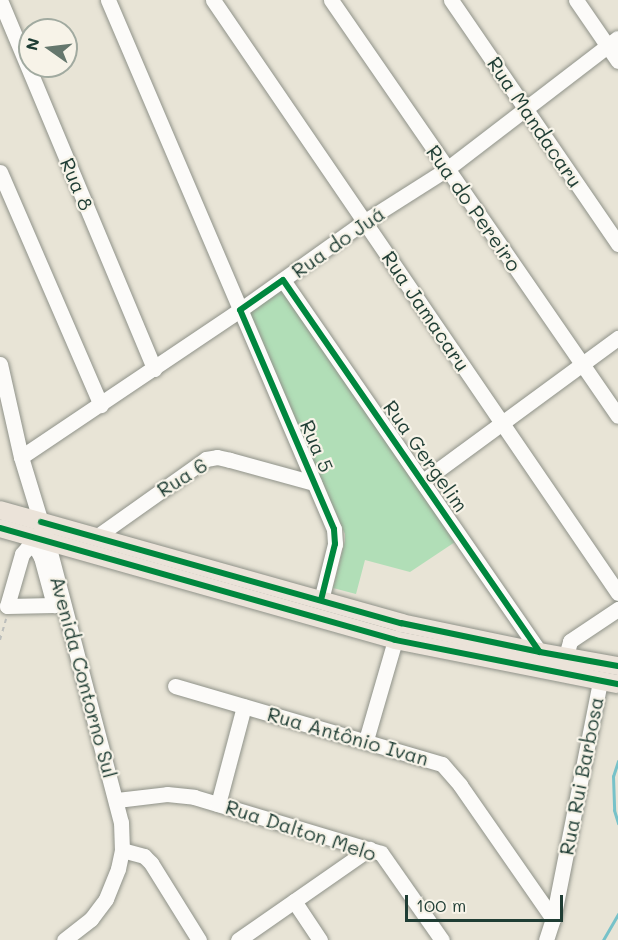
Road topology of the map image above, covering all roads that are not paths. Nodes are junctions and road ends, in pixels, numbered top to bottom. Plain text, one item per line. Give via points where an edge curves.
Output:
1 (0, 0) edge
2 (108, 0) edge
3 (213, 0) edge
4 (331, 0) edge
5 (451, 0) edge
6 (576, 0) edge
7 (613, 42) edge
8 (618, 61) edge
9 (525, 108) junction
10 (447, 169) junction
11 (0, 172) edge
12 (365, 221) junction
13 (618, 244) edge
14 (283, 280) junction
15 (240, 310) junction
16 (618, 338) edge
17 (0, 364) edge
18 (582, 364) junction
19 (154, 369) junction
20 (100, 405) junction
21 (618, 416) edge
22 (501, 424) junction
23 (21, 457) junction
24 (423, 481) junction
25 (315, 483) junction
26 (0, 510) edge
27 (29, 524) junction
28 (0, 528) edge
29 (96, 537) junction
30 (47, 541) junction
31 (618, 593) edge
32 (321, 600) junction
33 (0, 607) edge
34 (618, 609) edge
35 (394, 640) junction
36 (540, 652) junction
37 (563, 665) junction
38 (618, 666) edge
39 (600, 681) junction
40 (618, 684) edge
41 (175, 686) dead end
42 (244, 706) junction
43 (366, 740) junction
44 (117, 800) junction
45 (218, 804) junction
46 (369, 849) junction
47 (122, 850) junction
48 (294, 901) junction
49 (553, 919) junction
50 (73, 938) edge
51 (199, 940) edge
52 (238, 940) edge
53 (320, 940) edge
54 (442, 940) edge
55 (546, 940) edge

1 - 19 street, Rua 8
2 - 15 street, Rua 5
3 - 12 street, Rua Jamacaru
4 - 10 street, Rua do Pereiro
5 - 9 street, Rua Mandacaru
6 - 7 street
7 - 8 street
7 - 9 street, Rua do Juá
9 - 10 street, Rua do Juá
9 - 13 street, Rua Mandacaru
10 - 12 street, Rua do Juá
10 - 18 street, Rua do Pereiro
11 - 20 street
12 - 14 street, Rua do Juá
12 - 22 street, Rua Jamacaru
14 - 15 street, Rua do Juá
14 - 24 street, Rua Gergelim
15 - 19 street, Rua do Juá
15 - 25 street, Rua 5
16 - 18 street
17 - 23 street
18 - 21 street, Rua do Pereiro
18 - 22 street
19 - 20 street, Rua do Juá
20 - 23 street, Rua do Juá
22 - 24 street
22 - 31 street, Rua Jamacaru
23 - 27 street
24 - 36 street, Rua Gergelim
25 - 29 street, Rua 6 via 230,460 206,459
25 - 32 street, Rua 5 via 334,529 335,544
26 - 27 main road
27 - 28 main road
27 - 29 main road
27 - 30 main road
27 - 33 street
29 - 32 main road
30 - 35 main road
30 - 44 street, Avenida Contorno Sul
32 - 36 main road via 401,623
34 - 37 street via 570,641
35 - 37 main road
35 - 43 street
36 - 37 main road
37 - 38 main road
37 - 39 main road
39 - 40 main road
39 - 49 street, Rua Rui Barbosa
41 - 42 street, Rua Antônio Ivan
42 - 43 street, Rua Antônio Ivan
42 - 45 street
43 - 49 street, Rua Antônio Ivan via 432,760 447,769
44 - 45 street, Rua Dalton Melo via 178,794
44 - 47 street, Avenida Contorno Sul
45 - 46 street, Rua Dalton Melo
46 - 48 street
46 - 54 street, Rua Dalton Melo via 390,862
47 - 50 street, Avenida Contorno Sul via 106,899
47 - 51 street via 151,862
48 - 52 street
48 - 53 street
49 - 55 street, Rua Rui Barbosa

